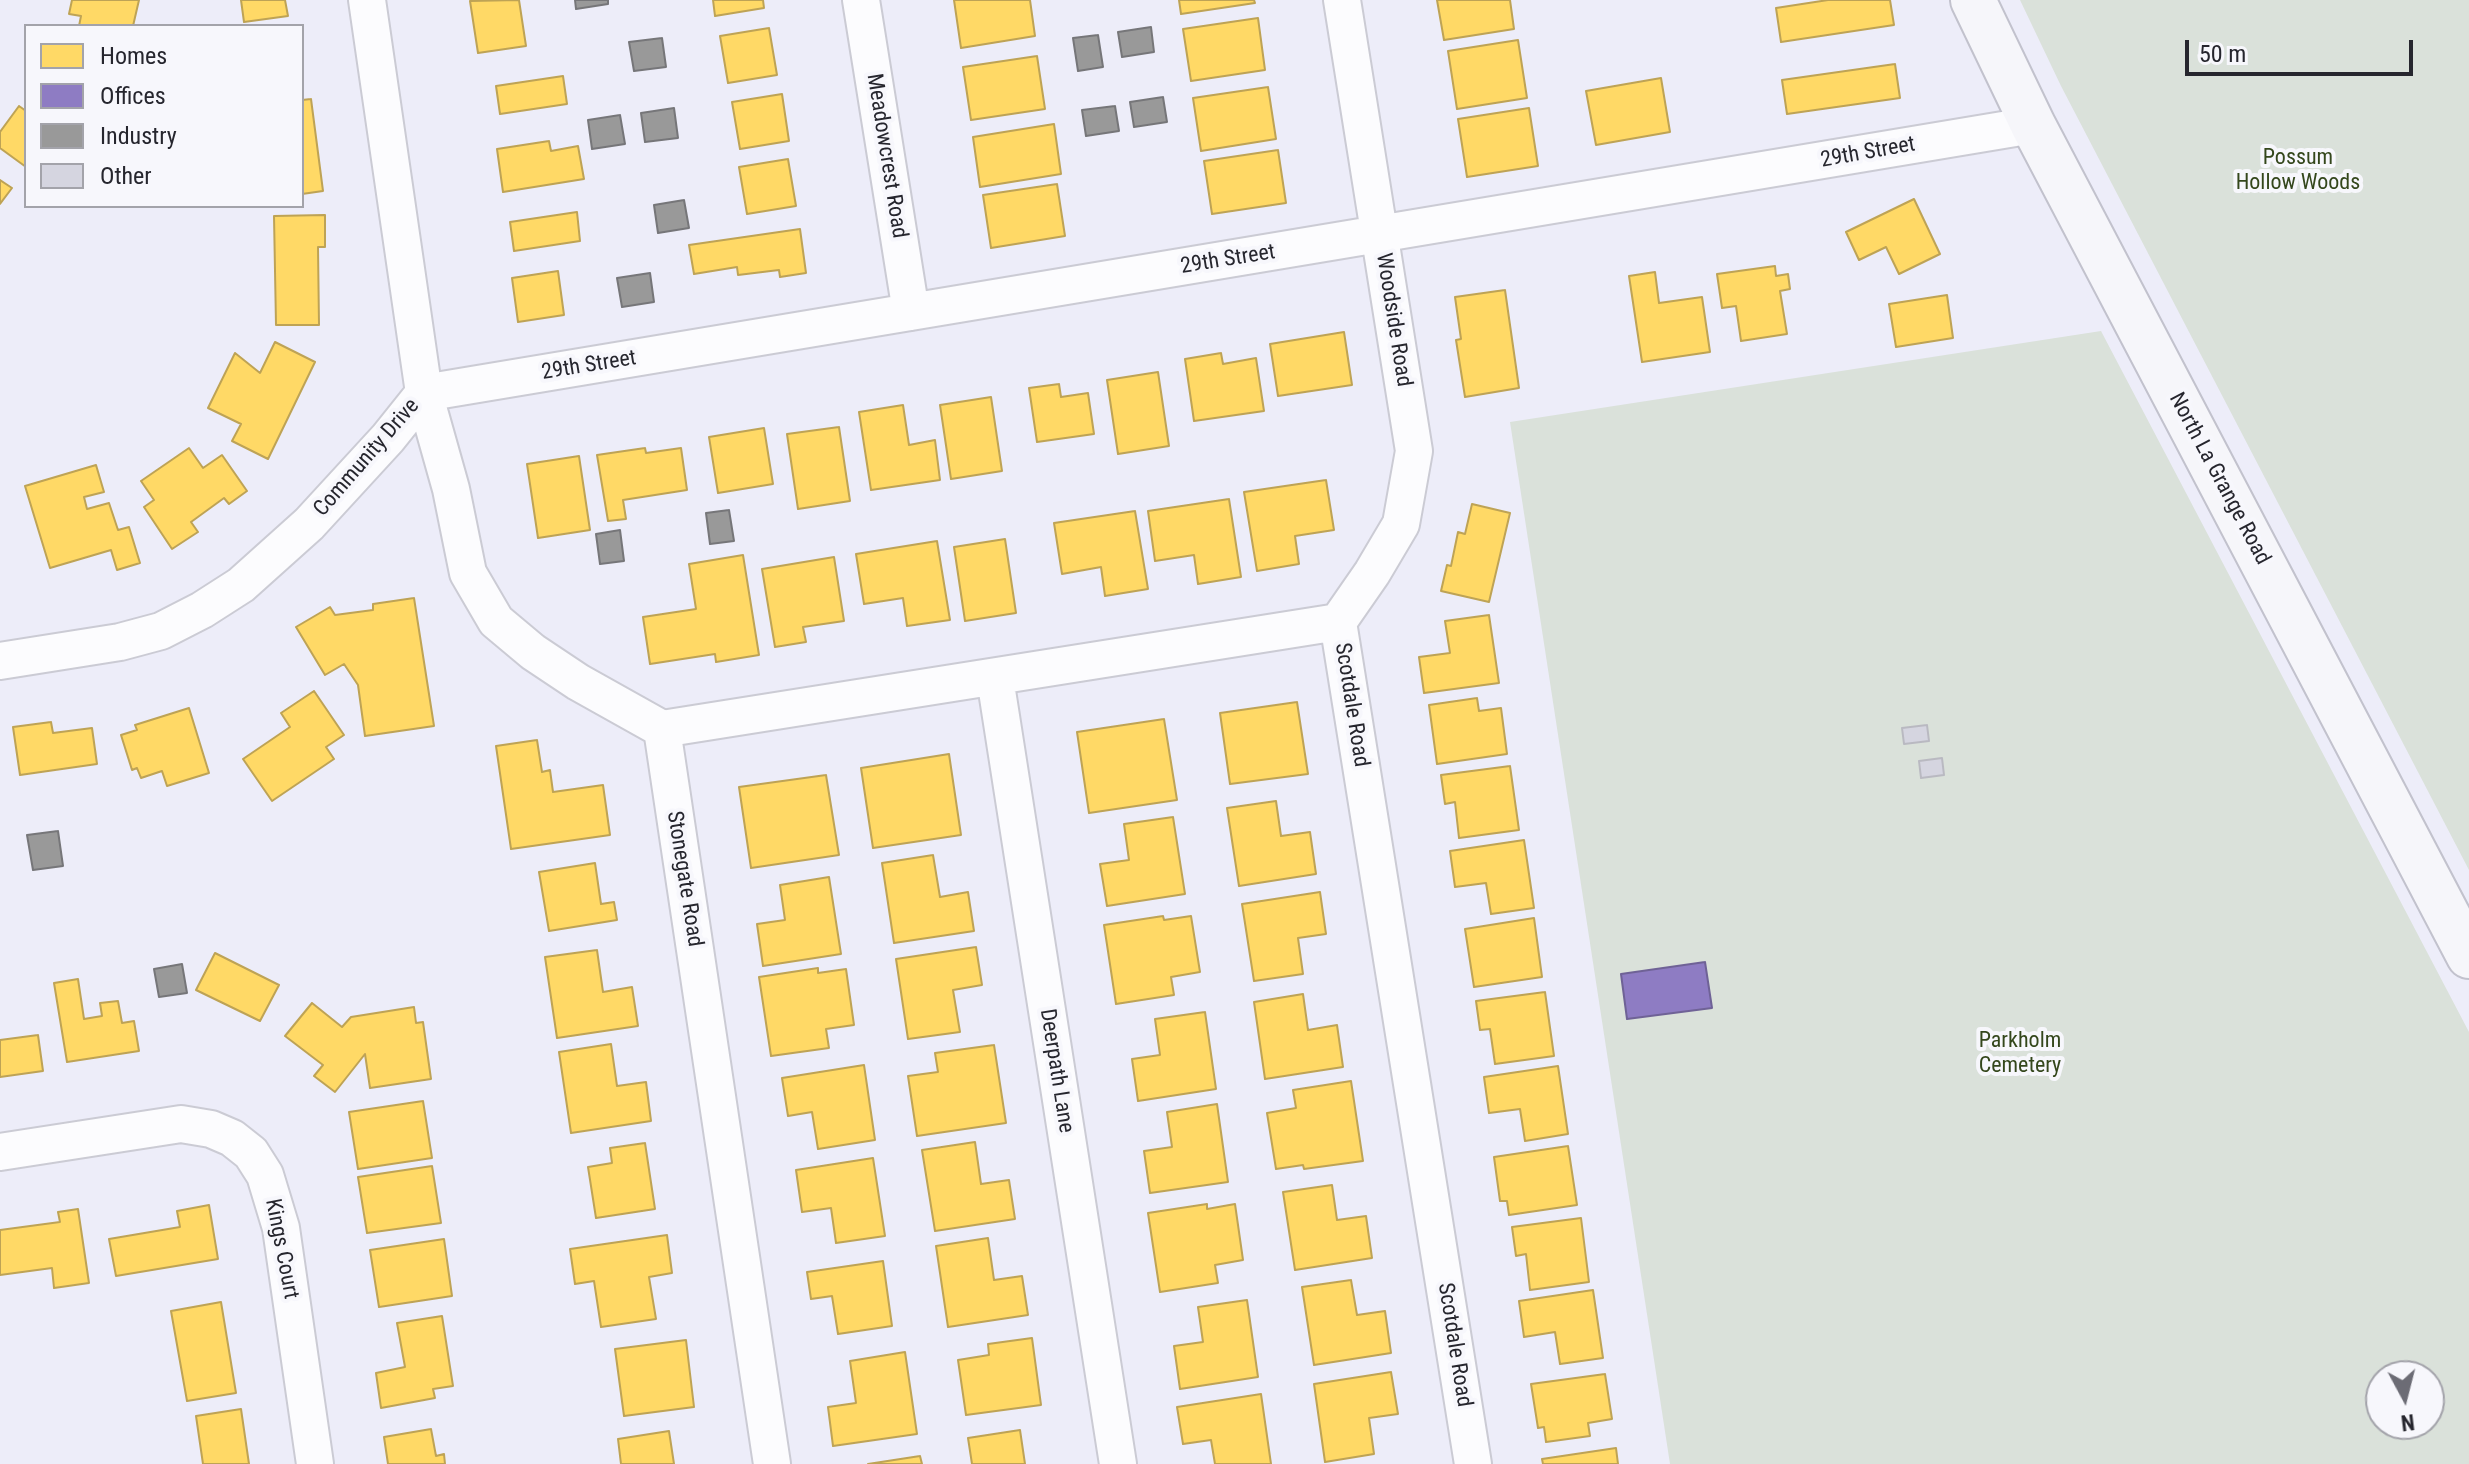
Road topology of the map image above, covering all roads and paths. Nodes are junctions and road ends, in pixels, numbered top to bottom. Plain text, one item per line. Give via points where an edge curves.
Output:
1 (367, 0) edge
2 (861, 0) edge
3 (1342, 0) edge
4 (1973, 0) edge
5 (2033, 125) junction
6 (1380, 236) junction
7 (911, 312) junction
8 (424, 393) junction
9 (1338, 622) junction
10 (0, 661) edge
11 (995, 678) junction
12 (662, 729) junction
13 (2469, 956) edge
14 (0, 1152) edge
15 (315, 1464) edge
16 (772, 1464) edge
17 (1118, 1464) edge
18 (1473, 1464) edge

1 - 8 street, Community Drive
2 - 7 street, Meadowcrest Road
3 - 6 street, Woodside Road
4 - 5 main road, North La Grange Road
5 - 6 street, 29th Street
5 - 13 main road, North La Grange Road
6 - 7 street, 29th Street
6 - 9 street, Woodside Road via 1414,451 1401,524
7 - 8 street, 29th Street
8 - 10 street, Community Drive via 298,535 241,585 202,610 134,638
8 - 12 street via 468,573 496,621 578,682
9 - 11 street, Scotdale Road
9 - 18 street, Scotdale Road
11 - 12 street, Scotdale Road
11 - 17 street, Deerpath Lane
12 - 16 street, Stonegate Road
14 - 15 street, Kings Court via 181,1124 211,1129 251,1153 265,1175 281,1228

